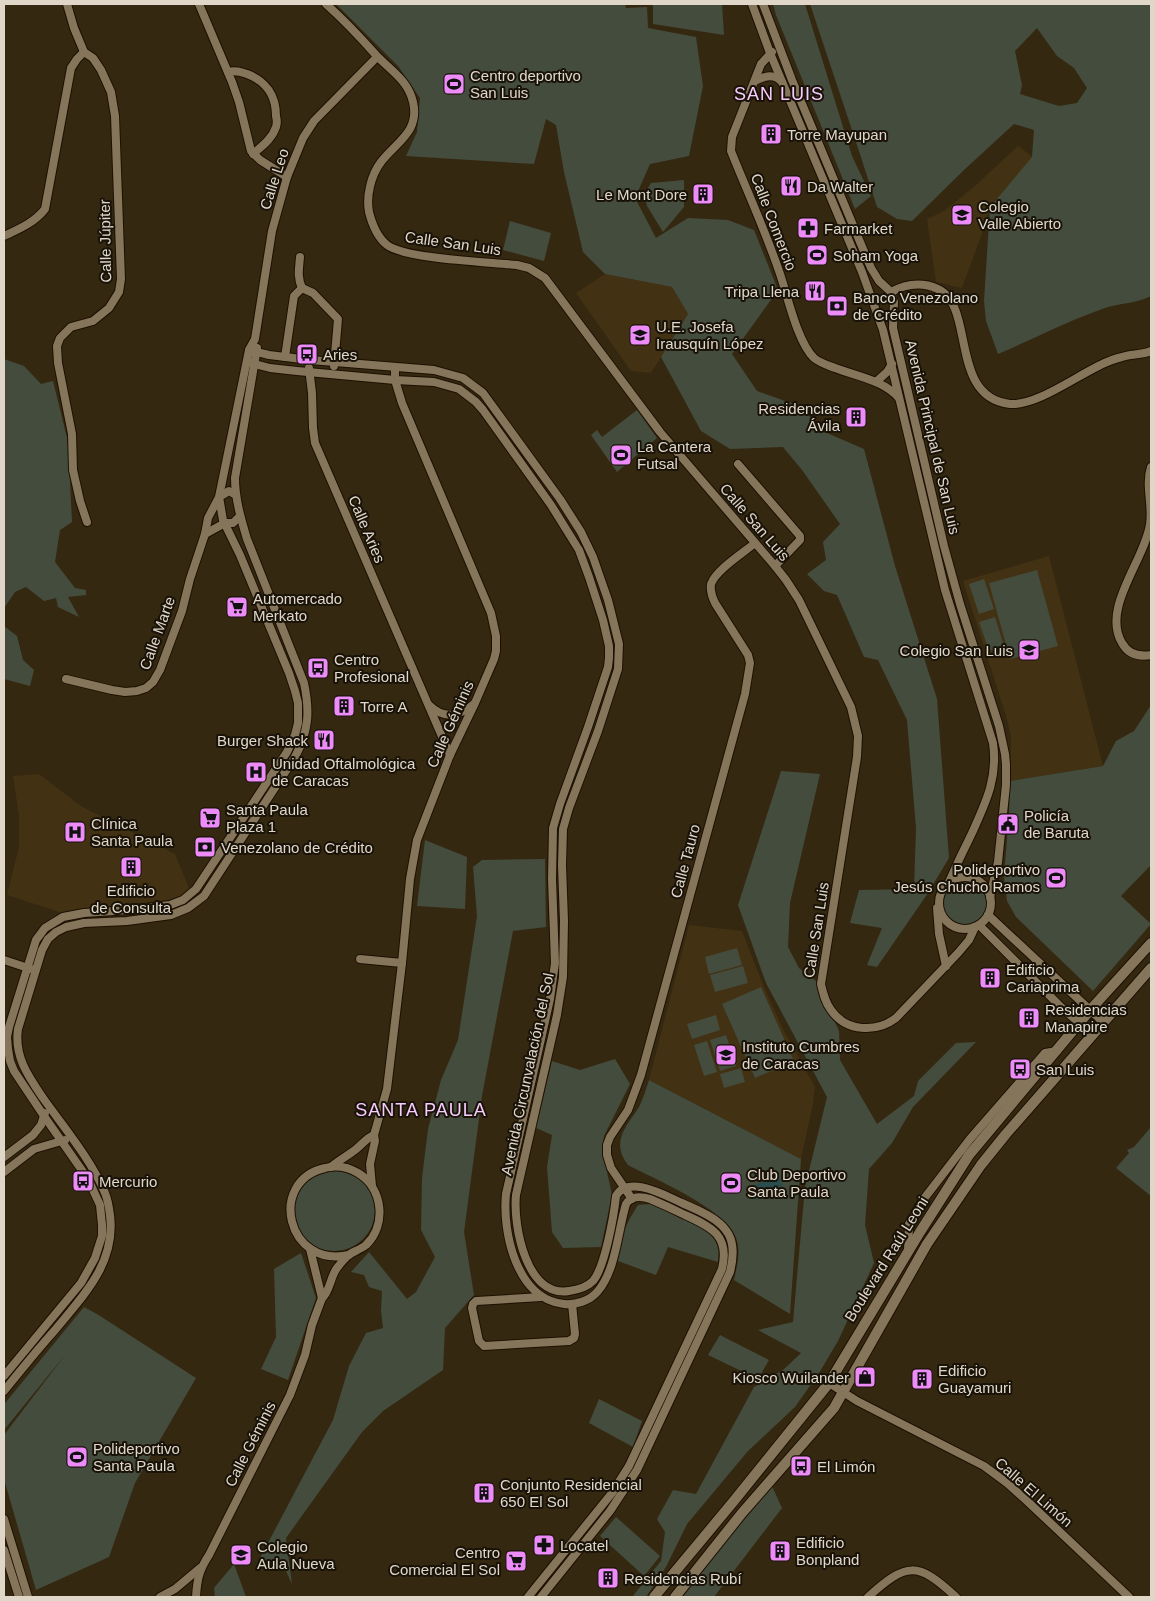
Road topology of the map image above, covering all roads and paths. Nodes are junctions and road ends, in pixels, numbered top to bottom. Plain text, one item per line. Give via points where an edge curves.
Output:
1 (67, 4) edge
2 (198, 4) edge
3 (326, 4) edge
4 (752, 4) edge
5 (763, 4) edge
6 (769, 18) junction
7 (758, 21) junction
8 (84, 52) junction
9 (770, 53) junction
10 (378, 57) junction
11 (785, 60) junction
12 (228, 72) junction
13 (755, 81) junction
14 (783, 83) junction
15 (253, 154) junction
16 (287, 177) junction
17 (4, 236) edge
18 (300, 257) dead end
19 (302, 288) junction
20 (889, 290) junction
21 (872, 297) junction
22 (253, 351) junction
23 (1151, 351) edge
24 (269, 355) junction
25 (285, 357) junction
26 (298, 359) junction
27 (310, 360) junction
28 (335, 361) junction
29 (251, 363) junction
30 (892, 364) junction
31 (270, 368) junction
32 (395, 368) junction
33 (297, 371) junction
34 (309, 371) junction
35 (333, 373) junction
36 (395, 380) junction
37 (876, 382) junction
38 (901, 399) junction
39 (738, 464) dead end
40 (1151, 466) edge
41 (547, 481) junction
42 (538, 487) junction
43 (236, 495) junction
44 (219, 497) junction
45 (240, 516) junction
46 (87, 522) dead end
47 (224, 523) junction
48 (205, 534) junction
49 (755, 543) junction
50 (775, 566) junction
51 (1151, 656) edge
52 (66, 679) dead end
53 (427, 703) junction
54 (475, 703) junction
55 (450, 755) junction
56 (949, 882) junction
57 (990, 897) junction
58 (938, 904) junction
59 (988, 915) junction
60 (977, 926) junction
61 (1151, 943) edge
62 (360, 959) dead end
63 (4, 960) edge
64 (402, 963) junction
65 (946, 966) junction
66 (26, 968) junction
67 (1151, 968) edge
68 (36, 970) junction
69 (1091, 1009) junction
70 (1104, 1022) junction
71 (1080, 1023) junction
72 (1094, 1035) junction
73 (1057, 1051) junction
74 (50, 1108) junction
75 (44, 1116) junction
76 (374, 1135) junction
77 (70, 1136) junction
78 (62, 1141) junction
79 (4, 1157) edge
80 (331, 1166) junction
81 (4, 1172) edge
82 (372, 1186) junction
83 (626, 1188) junction
84 (632, 1199) junction
85 (310, 1249) junction
86 (908, 1252) junction
87 (349, 1255) junction
88 (541, 1297) junction
89 (322, 1298) junction
90 (572, 1304) junction
91 (4, 1376) edge
92 (829, 1382) junction
93 (4, 1391) edge
94 (843, 1392) junction
95 (4, 1519) edge
96 (590, 1520) junction
97 (598, 1527) junction
98 (4, 1550) edge
99 (201, 1567) junction
100 (19, 1597) edge
101 (28, 1597) edge
102 (160, 1597) edge
103 (196, 1597) edge
104 (528, 1597) edge
105 (540, 1597) edge
106 (654, 1597) edge
107 (675, 1597) edge
108 (868, 1597) edge
109 (956, 1597) edge
110 (1129, 1597) edge

1 - 8 street
2 - 12 street
3 - 10 street, Calle San Luis
4 - 7 street, Avenida Principal de San Luis
5 - 6 street
6 - 7 street via 766,26
6 - 11 street
7 - 9 street, Avenida Principal de San Luis
8 - 17 street via 71,68 45,209 32,222
8 - 46 street, Calle Júpiter via 102,70 116,116 121,279 119,292 109,308 93,321 72,327 56,346 72,434 73,470
9 - 11 street via 780,53
9 - 13 street, Calle Comercio
9 - 14 street, Avenida Principal de San Luis
10 - 16 street, Calle Leo via 314,121 303,138
10 - 49 street, Calle San Luis via 404,82 414,109 413,123 406,137 382,161 371,182 368,207 380,238 408,253 517,265 545,278 660,432
11 - 20 street via 875,277
12 - 15 street
12 - 15 street via 242,72 259,80 267,87 276,105 277,125 273,134
13 - 14 street via 769,76
13 - 37 street, Calle Comercio via 732,137 731,151 797,327 812,357
14 - 21 street, Avenida Principal de San Luis
15 - 16 street
16 - 22 street, Calle Leo via 272,231
18 - 19 street via 298,279
19 - 25 street via 294,296
19 - 28 street via 313,293 338,320
20 - 21 street via 878,289
20 - 23 street via 921,283 944,292 956,310 972,375 984,392 1000,402 1029,402 1105,363
20 - 57 street, Avenida Principal de San Luis via 894,302 893,328 944,546 1005,754 1006,785 998,862
21 - 30 street, Avenida Principal de San Luis
22 - 24 street, Avenida Circunvalación del Sol
22 - 29 street
24 - 25 street, Avenida Circunvalación del Sol
24 - 31 street
25 - 26 street, Avenida Circunvalación del Sol
26 - 27 street, Avenida Circunvalación del Sol
26 - 33 street
27 - 28 street, Avenida Circunvalación del Sol
27 - 34 street, Calle Aries
28 - 32 street, Avenida Circunvalación del Sol
28 - 35 street
29 - 31 street, Avenida Circunvalación del Sol
29 - 43 street via 235,478
29 - 44 street
30 - 37 street
30 - 38 street, Avenida Principal de San Luis
31 - 33 street, Avenida Circunvalación del Sol
32 - 36 street, Calle Géminis
32 - 41 street, Avenida Circunvalación del Sol via 434,370 473,384 490,402
33 - 34 street, Avenida Circunvalación del Sol
34 - 35 street, Avenida Circunvalación del Sol
34 - 53 street, Calle Aries via 315,443
35 - 36 street, Avenida Circunvalación del Sol
36 - 42 street, Avenida Circunvalación del Sol via 434,382 467,394 483,410
36 - 54 street, Calle Géminis via 419,446 495,625 494,660
37 - 38 street, Calle Comercio
38 - 56 street, Avenida Principal de San Luis via 945,590 994,753 994,771 987,799
39 - 50 street via 800,536 800,540
40 - 51 street via 1148,484 1150,523 1116,620 1119,639 1125,648 1137,656
41 - 42 street
41 - 83 street, Avenida Circunvalación del Sol via 593,556 616,631 620,658 564,829 563,976 516,1195 519,1234 530,1269 540,1282 552,1290 564,1292 582,1288 592,1281 600,1267 610,1232 616,1196
42 - 88 street, Avenida Circunvalación del Sol via 584,561 607,634 609,658 553,828 554,975 505,1205 509,1238 517,1264 527,1283
43 - 44 street via 229,491
43 - 45 street
44 - 47 street
44 - 48 street, Calle Marte via 208,518
45 - 47 street via 234,523
45 - 68 street via 304,682 308,715 300,748 204,896 196,903 171,915 66,927 48,939
47 - 48 street
47 - 66 street via 236,544 292,682 299,715 291,744 190,895 170,906 59,918 36,940
48 - 52 street, Calle Marte via 182,611 153,682 146,688 125,692
49 - 50 street, Calle San Luis
49 - 83 street, Calle Tauro via 719,573 711,584 715,603 748,655 749,671 646,1059 628,1110 607,1145 611,1168
50 - 65 street, Calle San Luis via 799,600 850,707 858,736 821,984 826,1002 842,1021 857,1028 872,1029 896,1018
53 - 54 street via 438,713 448,716 464,712
53 - 55 street, Calle Aries
54 - 55 street, Calle Géminis
55 - 64 street, Calle Géminis via 417,840
56 - 57 street via 959,877 970,878 981,883
56 - 58 street via 941,892
57 - 59 street
58 - 60 street via 950,926 960,929
58 - 65 street via 939,934
59 - 60 street
59 - 69 street
60 - 65 street, Calle San Luis
60 - 71 street
61 - 69 main road, Boulevard Raúl Leoni
62 - 64 street
63 - 66 street
64 - 76 street, Calle Géminis via 388,1089
66 - 68 street
66 - 75 street via 9,1027 8,1049 14,1071
67 - 70 main road, Boulevard Raúl Leoni
68 - 74 street via 18,1029 17,1048 23,1066
69 - 70 street
69 - 71 main road, Boulevard Raúl Leoni
70 - 72 main road, Boulevard Raúl Leoni
71 - 72 street
71 - 73 main road, Boulevard Raúl Leoni
72 - 94 main road, Boulevard Raúl Leoni via 981,1165 927,1244
73 - 86 main road, Boulevard Raúl Leoni via 969,1155
73 - 86 street via 1045,1053 970,1139 923,1200 909,1224
74 - 75 street
74 - 77 street
75 - 78 street
75 - 79 street via 33,1135
76 - 80 street
76 - 82 street, Calle Géminis via 370,1164
77 - 78 street
77 - 93 street via 109,1202 111,1238 89,1288
78 - 81 street via 34,1149
78 - 91 street via 88,1179 100,1204 100,1247 81,1283
80 - 82 street via 357,1172
80 - 85 street via 306,1177 292,1200 293,1228
82 - 87 street, Calle Géminis via 379,1203 379,1222 365,1246
83 - 84 street, Calle Tauro
83 - 97 street via 652,1190 707,1214 728,1233 733,1256 730,1272 637,1470
84 - 90 street via 626,1204 603,1284 591,1298
84 - 96 street via 650,1199 712,1229 722,1243 724,1261 629,1466
85 - 87 street via 333,1257
85 - 89 street
86 - 92 main road, Boulevard Raúl Leoni
87 - 89 street, Calle Géminis via 332,1276
88 - 90 street via 557,1304
88 - 90 street via 473,1304 481,1344 570,1340 575,1334
89 - 99 street, Calle Géminis via 290,1395
92 - 94 street, Calle El Limón
92 - 106 main road, Boulevard Raúl Leoni
94 - 107 main road, Boulevard Raúl Leoni via 834,1408 742,1513
94 - 110 street, Calle El Limón via 984,1466 1026,1500
95 - 101 street
96 - 97 street
96 - 104 street
97 - 105 street
98 - 100 street
99 - 102 street
99 - 103 street, Calle Géminis
108 - 109 street via 890,1578 909,1570 920,1570

